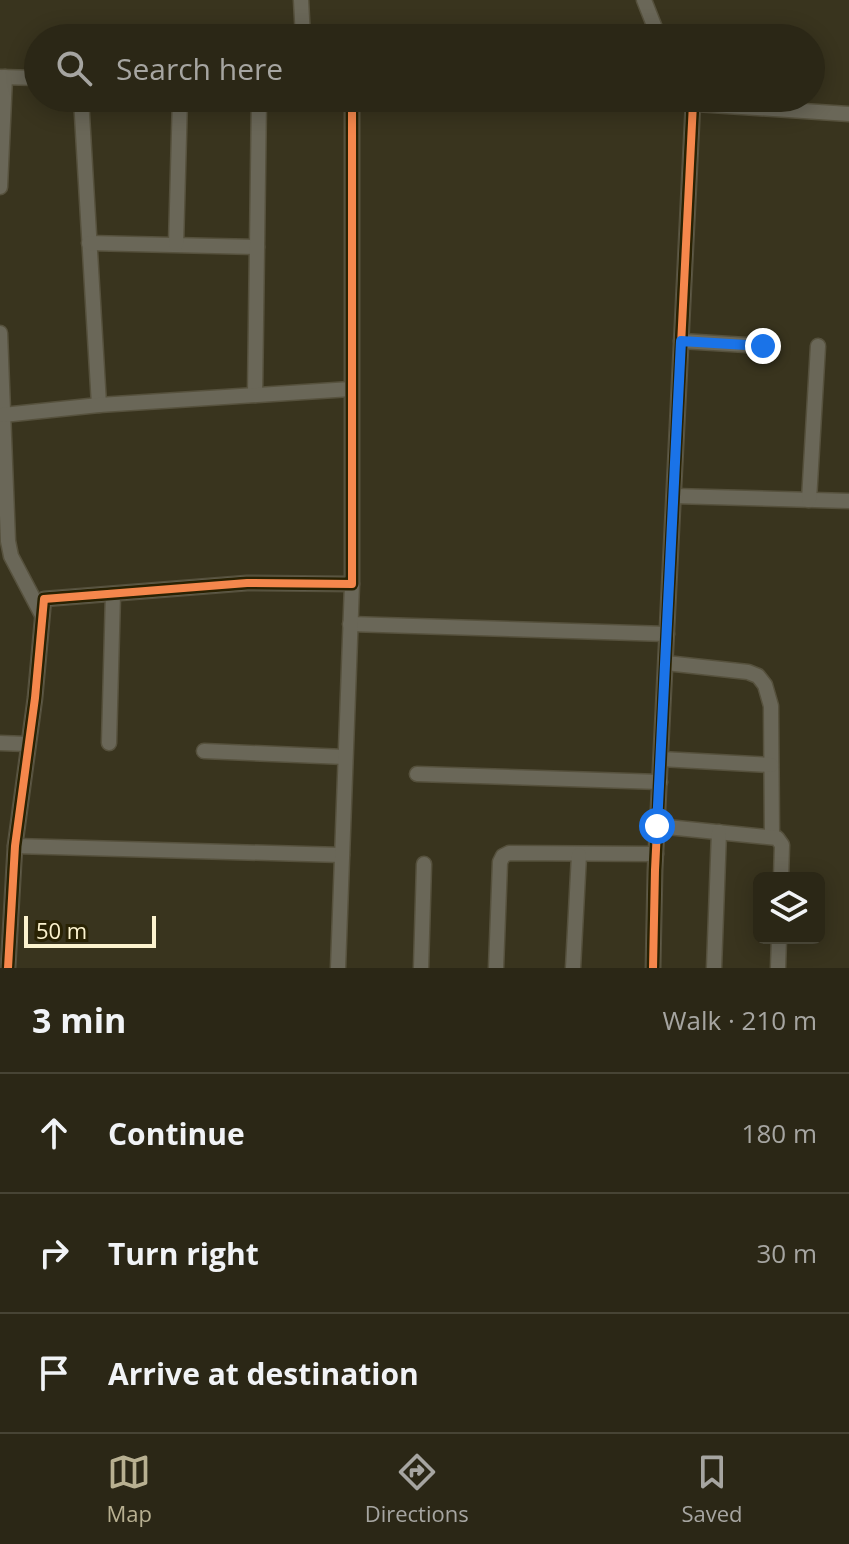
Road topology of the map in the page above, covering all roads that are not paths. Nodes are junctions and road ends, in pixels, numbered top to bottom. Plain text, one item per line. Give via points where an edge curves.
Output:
1 (301, 0) edge
2 (644, 0) edge
3 (302, 24) edge
4 (653, 24) edge
5 (3, 77) edge
6 (24, 78) edge
7 (82, 112) edge
8 (180, 112) edge
9 (259, 112) edge
10 (352, 112) edge
11 (686, 112) edge
12 (824, 112) edge
13 (849, 114) edge
14 (0, 187) edge
15 (89, 243) junction
16 (176, 244) junction
17 (257, 247) junction
18 (0, 333) edge
19 (681, 341) junction
20 (763, 346) dead end
21 (818, 346) dead end
22 (351, 389) junction
23 (255, 395) junction
24 (99, 405) junction
25 (3, 415) junction
26 (674, 496) junction
27 (809, 500) junction
28 (849, 501) edge
29 (352, 584) junction
30 (113, 594) junction
31 (42, 615) junction
32 (350, 624) junction
33 (667, 634) junction
34 (666, 663) junction
35 (0, 743) edge
36 (109, 743) dead end
37 (27, 744) junction
38 (204, 751) dead end
39 (345, 757) junction
40 (661, 759) junction
41 (771, 765) junction
42 (417, 774) dead end
43 (660, 782) junction
44 (657, 826) junction
45 (719, 832) junction
46 (772, 836) junction
47 (15, 846) junction
48 (656, 854) junction
49 (342, 855) junction
50 (579, 855) junction
51 (424, 864) dead end
52 (7, 865) edge
53 (781, 872) edge
54 (779, 944) edge
55 (8, 968) edge
56 (338, 968) edge
57 (421, 968) edge
58 (496, 968) edge
59 (573, 968) edge
60 (653, 968) edge
61 (714, 968) edge
62 (778, 968) edge

1 - 3 street
2 - 4 street
5 - 6 street
5 - 14 street
7 - 15 street
8 - 16 street
9 - 17 street
10 - 22 street
11 - 19 street
12 - 13 street
15 - 16 street
15 - 24 street
16 - 17 street
17 - 23 street
18 - 25 street
19 - 20 street
19 - 26 street
21 - 27 street
22 - 23 street
22 - 29 street
23 - 24 street
24 - 25 street
25 - 31 street via 9,549
26 - 27 street
26 - 33 street
27 - 28 street
29 - 30 street via 247,583
29 - 32 street
30 - 31 street via 44,599
30 - 36 street
31 - 37 street
32 - 33 street
32 - 39 street
33 - 34 street
34 - 40 street
34 - 41 street via 758,676 771,706
35 - 37 street
37 - 47 street
38 - 39 street
39 - 49 street
40 - 41 street
40 - 43 street
41 - 46 street
42 - 43 street
43 - 44 street
44 - 45 street
44 - 48 street
45 - 46 street
45 - 61 street
46 - 53 street via 782,845
47 - 49 street
47 - 52 street
48 - 50 street
48 - 60 street
49 - 56 street
50 - 58 street via 503,856
50 - 59 street
51 - 57 street
52 - 55 street
54 - 62 street

